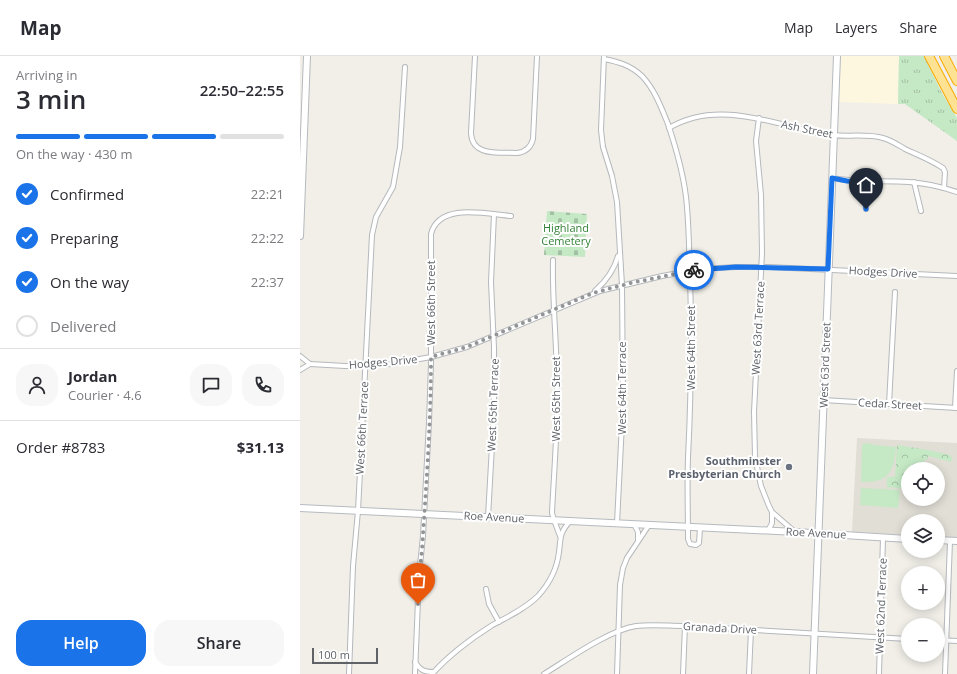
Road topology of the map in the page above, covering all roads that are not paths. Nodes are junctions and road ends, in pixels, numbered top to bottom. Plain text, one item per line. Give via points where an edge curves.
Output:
1 (307, 56) edge
2 (474, 56) edge
3 (537, 56) edge
4 (837, 56) edge
5 (929, 56) edge
6 (944, 56) edge
7 (604, 58) edge
8 (405, 67) dead end
9 (957, 82) edge
10 (957, 109) edge
11 (759, 118) junction
12 (669, 128) junction
13 (834, 135) junction
14 (832, 178) junction
15 (864, 182) junction
16 (914, 182) junction
17 (944, 188) junction
18 (957, 192) edge
19 (866, 209) dead end
20 (921, 211) dead end
21 (494, 214) junction
22 (511, 216) dead end
23 (300, 236) edge
24 (620, 252) junction
25 (553, 260) dead end
26 (761, 267) junction
27 (828, 269) junction
28 (690, 271) junction
29 (957, 276) edge
30 (622, 285) junction
31 (895, 292) dead end
32 (593, 293) junction
33 (553, 310) junction
34 (493, 336) junction
35 (300, 356) edge
36 (431, 357) junction
37 (310, 364) junction
38 (365, 366) junction
39 (300, 370) edge
40 (957, 371) edge
41 (823, 400) junction
42 (889, 404) junction
43 (956, 408) edge
44 (300, 508) edge
45 (358, 510) junction
46 (772, 512) junction
47 (424, 514) junction
48 (488, 517) junction
49 (554, 520) junction
50 (570, 521) junction
51 (617, 524) junction
52 (634, 524) junction
53 (648, 525) junction
54 (688, 527) junction
55 (700, 528) junction
56 (768, 531) junction
57 (796, 532) junction
58 (817, 534) junction
59 (560, 536) junction
60 (883, 538) junction
61 (901, 539) edge
62 (638, 541) junction
63 (945, 541) edge
64 (950, 541) junction
65 (957, 542) edge
66 (486, 589) dead end
67 (499, 622) junction
68 (684, 626) junction
69 (751, 630) junction
70 (619, 631) junction
71 (814, 633) junction
72 (880, 637) junction
73 (901, 638) edge
74 (946, 641) junction
75 (957, 641) edge
76 (415, 662) junction
77 (432, 673) edge
78 (349, 674) edge
79 (415, 674) edge
80 (544, 674) edge
81 (617, 674) edge
82 (683, 674) edge
83 (749, 674) edge
84 (813, 674) edge
85 (879, 674) edge
86 (945, 674) edge

1 - 23 main road
2 - 3 street via 472,140 478,149 501,152 522,152 529,148 534,139
4 - 13 main road, West 63rd Street
5 - 10 highway
6 - 9 highway
7 - 12 street, West 64th Street via 628,65 642,77 659,102
7 - 24 street, West 64th Terrace via 601,130 617,202
8 - 38 street, West 66th Terrace via 400,148 392,187 376,217 372,235
11 - 12 street, Ash Street via 708,116 681,122
11 - 13 street, Ash Street
11 - 26 street, West 63rd Terrace via 756,141 762,216
12 - 28 street, West 64th Street via 681,167 685,192
13 - 14 main road, West 63rd Street
13 - 17 street, Ash Street via 883,138 904,148 943,168
14 - 15 street
14 - 27 main road, West 63rd Street
15 - 16 street
15 - 19 street
16 - 17 street
16 - 20 street
17 - 18 street
21 - 22 street
21 - 34 street, West 65th Terrace via 491,282
21 - 36 street, West 66th Street via 452,213 441,218 433,227 430,241
24 - 30 street, West 64th Terrace
24 - 32 street, West 64th Terrace via 615,268
25 - 33 street, West 65th Street
26 - 27 street, Hodges Drive
26 - 28 street, Hodges Drive
26 - 46 street, West 63rd Terrace via 754,412 755,457 760,486
27 - 29 street, Hodges Drive
27 - 41 main road, West 63rd Street
28 - 30 street, Hodges Drive
28 - 54 street, West 64th Street
30 - 32 street, Hodges Drive
30 - 51 street, West 64th Terrace via 623,403
31 - 42 street
32 - 33 street, Hodges Drive
33 - 34 street, Hodges Drive
33 - 49 street, West 65th Street via 557,386 552,513
34 - 36 street, Hodges Drive via 467,347
34 - 48 street, West 65th Terrace via 494,410
35 - 37 street
36 - 38 street, Hodges Drive
36 - 47 street, West 66th Street
37 - 38 street, Hodges Drive
37 - 39 street
38 - 45 street, West 66th Terrace
40 - 43 street
41 - 42 street, Cedar Street
41 - 58 main road, West 63rd Street
42 - 43 street, Cedar Street
44 - 45 main road, Roe Avenue
45 - 47 main road, Roe Avenue
45 - 78 street, West 66th Terrace
46 - 56 street via 772,523
46 - 57 street, West 63rd Terrace
47 - 48 main road, Roe Avenue
47 - 76 street, West 66th Street
48 - 49 main road, Roe Avenue
49 - 50 main road, Roe Avenue
49 - 59 street, West 65th Street
50 - 51 main road, Roe Avenue
50 - 59 street, West 65th Street
51 - 52 main road, Roe Avenue
52 - 53 main road, Roe Avenue
52 - 62 street
53 - 54 main road, Roe Avenue
53 - 62 street
54 - 55 main road, Roe Avenue
54 - 55 street via 688,543 694,545 700,541
55 - 56 main road, Roe Avenue
56 - 57 main road, Roe Avenue
57 - 58 main road, Roe Avenue
58 - 60 main road, Roe Avenue
58 - 71 main road, West 63rd Street
59 - 67 street, West 65th Street via 556,565 547,585 528,604
60 - 61 main road, Roe Avenue
60 - 72 street, West 62nd Terrace
62 - 70 street via 623,568
63 - 64 main road
64 - 65 main road
64 - 74 street
66 - 67 street via 489,604
67 - 77 street, West 65th Street via 468,641
68 - 69 street, Granada Drive
68 - 70 street, Granada Drive via 649,625 628,627
68 - 82 street
69 - 71 street, Granada Drive
69 - 83 street
70 - 80 street, Granada Drive
70 - 81 street
71 - 72 street, Granada Drive
71 - 84 main road, West 63rd Street
72 - 73 street, Granada Drive
72 - 85 street, West 62nd Terrace
74 - 75 street
74 - 86 street
76 - 77 street via 423,671
76 - 79 street, West 66th Street

